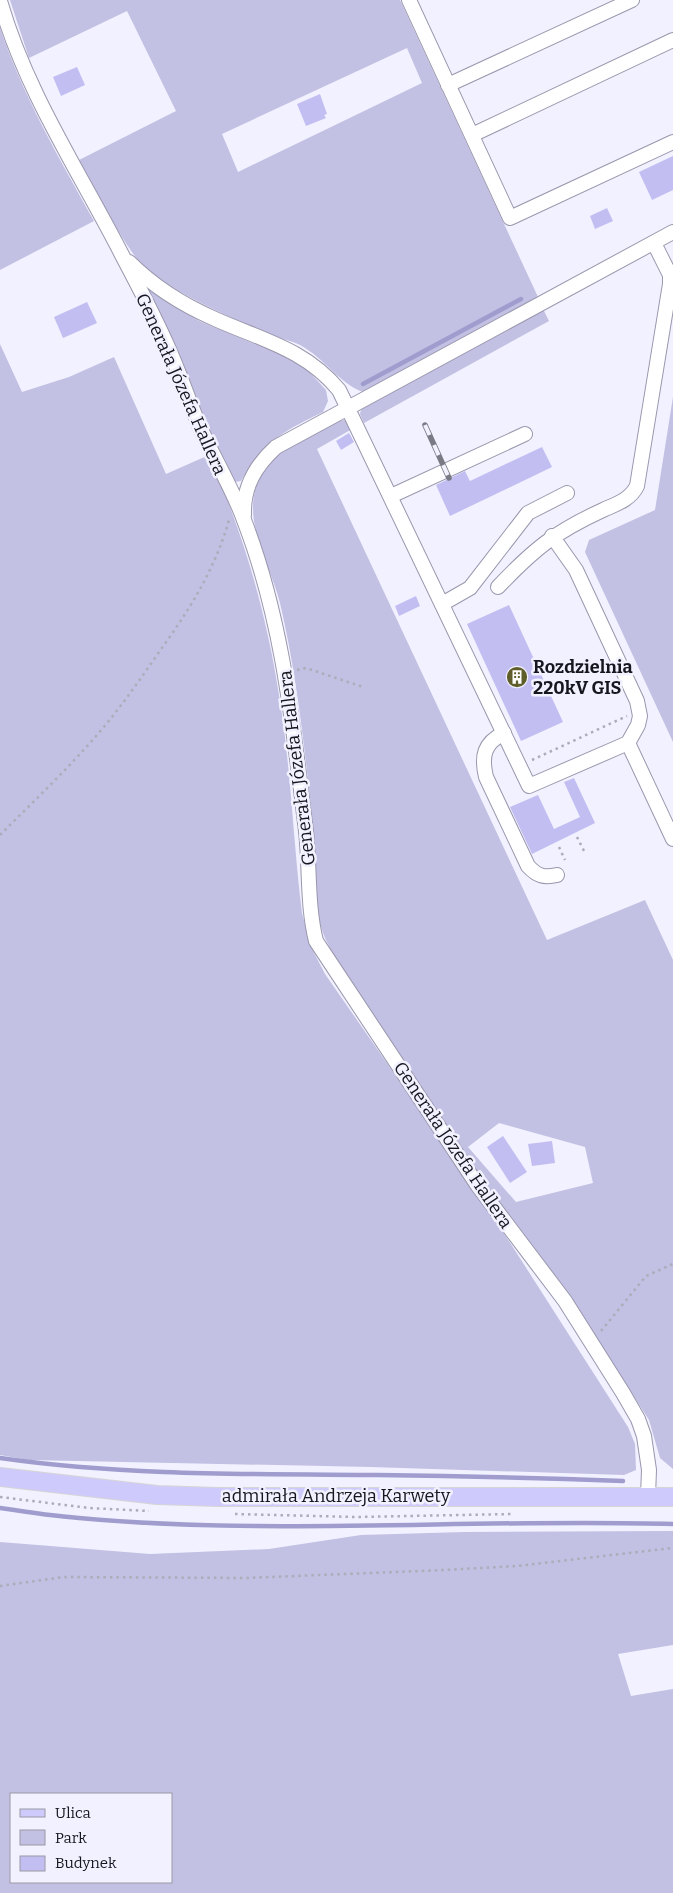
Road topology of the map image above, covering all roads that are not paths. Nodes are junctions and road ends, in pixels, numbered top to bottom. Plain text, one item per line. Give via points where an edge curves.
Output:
1 (409, 0) edge
2 (632, 0) edge
3 (0, 1) edge
4 (673, 40) edge
5 (448, 85) junction
6 (472, 135) junction
7 (673, 142) edge
8 (673, 232) edge
9 (654, 242) junction
10 (124, 257) junction
11 (348, 406) junction
12 (525, 434) dead end
13 (567, 493) dead end
14 (391, 496) junction
15 (244, 518) junction
16 (552, 536) junction
17 (498, 587) dead end
18 (442, 604) junction
19 (504, 733) junction
20 (628, 743) junction
21 (673, 839) edge
22 (557, 876) dead end
23 (0, 1477) edge
24 (648, 1496) junction
25 (673, 1496) edge

1 - 5 street
2 - 5 street
3 - 10 street, Generała Józefa Hallera via 29,82
4 - 6 street
5 - 6 street
6 - 7 street via 510,218
8 - 9 street
9 - 11 street
9 - 16 street via 670,274 670,284 637,486 625,500
10 - 11 street via 144,277 174,298 314,364 339,390
10 - 15 street, Generała Józefa Hallera via 171,353 199,425
11 - 14 street
11 - 15 street via 276,447 262,460 245,491
12 - 14 street
13 - 18 street via 528,513 470,588
14 - 18 street
15 - 24 street, Generała Józefa Hallera via 270,601 286,672 306,833 310,920 316,942 478,1186 550,1280 638,1419 647,1450
16 - 17 street
16 - 20 street via 576,570 639,710 638,724
18 - 19 street
19 - 20 street via 529,786
19 - 22 street via 485,747 482,762 486,777 528,866 535,874
20 - 21 street
23 - 24 main road, admirała Andrzeja Karwety via 157,1495 209,1497
24 - 25 main road, admirała Andrzeja Karwety

